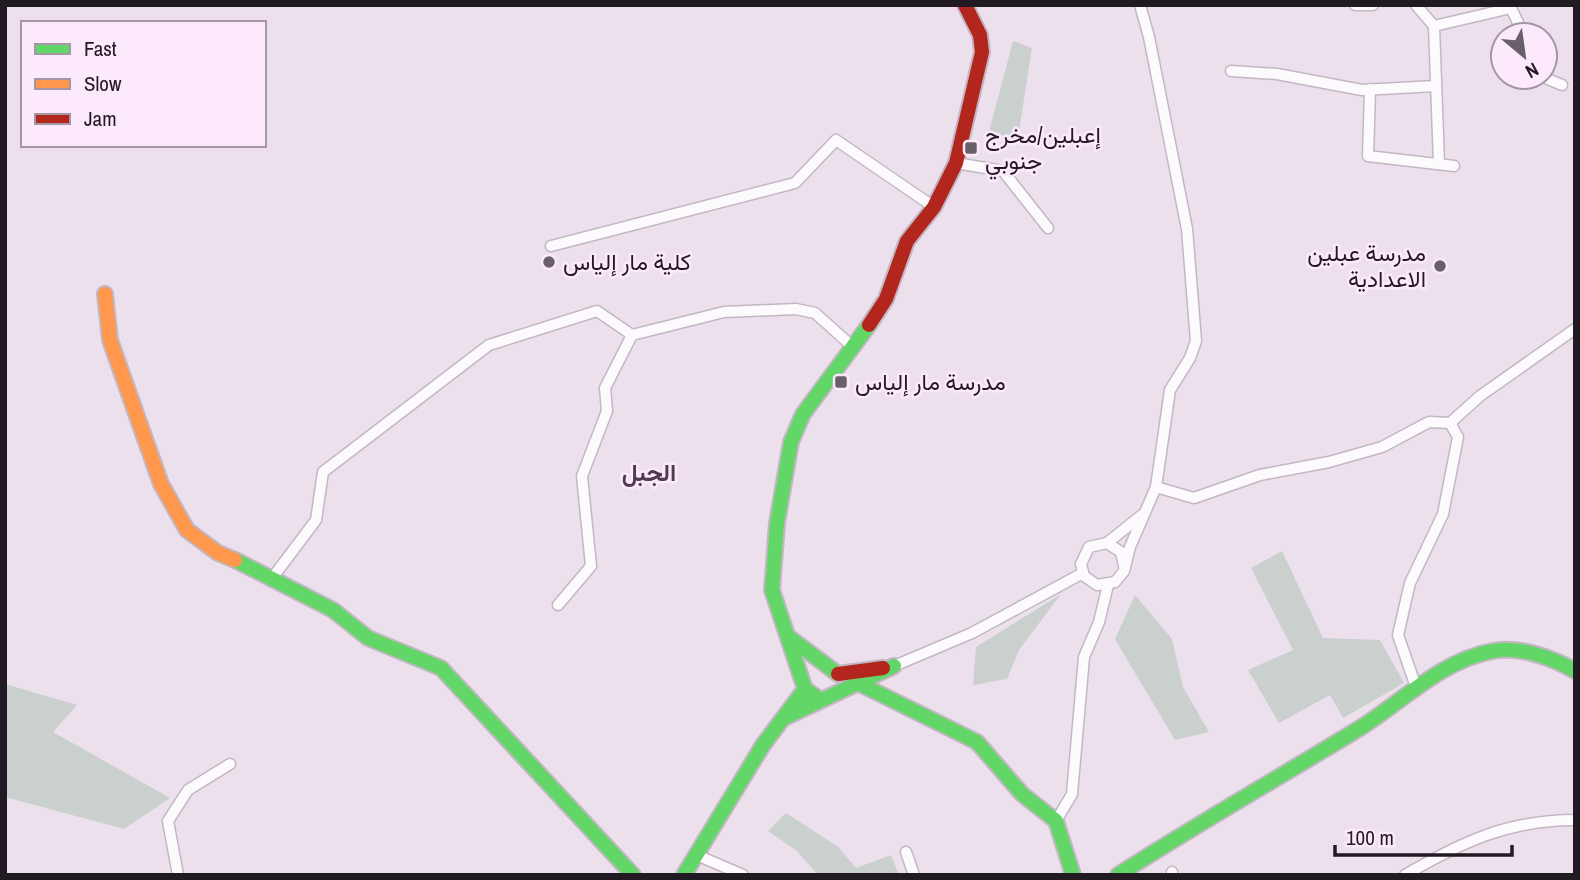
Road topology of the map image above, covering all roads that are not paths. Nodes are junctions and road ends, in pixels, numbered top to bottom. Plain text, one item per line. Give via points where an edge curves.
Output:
1 (965, 5) edge
2 (1140, 5) edge
3 (1355, 5) edge
4 (1373, 5) edge
5 (1416, 5) edge
6 (1517, 21) edge
7 (1434, 26) junction
8 (1231, 71) dead end
9 (1559, 84) edge
10 (1562, 85) dead end
11 (1436, 86) junction
12 (1370, 89) junction
13 (956, 163) junction
14 (1439, 164) junction
15 (1454, 166) dead end
16 (934, 207) junction
17 (1048, 228) dead end
18 (551, 246) dead end
19 (105, 294) dead end
20 (1575, 329) edge
21 (632, 335) junction
22 (854, 348) junction
23 (1450, 423) junction
24 (1156, 487) junction
25 (1145, 513) junction
26 (1107, 543) junction
27 (1124, 566) junction
28 (1083, 573) junction
29 (273, 578) junction
30 (1108, 585) junction
31 (558, 605) dead end
32 (789, 638) junction
33 (894, 666) junction
34 (1573, 666) edge
35 (832, 671) junction
36 (860, 684) junction
37 (805, 687) junction
38 (1416, 687) junction
39 (838, 690) junction
40 (819, 698) junction
41 (781, 719) junction
42 (230, 764) dead end
43 (1575, 820) edge
44 (1056, 821) junction
45 (906, 852) dead end
46 (699, 856) junction
47 (178, 875) edge
48 (633, 875) edge
49 (684, 875) edge
50 (743, 875) edge
51 (914, 875) edge
52 (1073, 875) edge
53 (1118, 875) edge
54 (1405, 875) edge

1 - 13 street via 980,35 982,52
2 - 24 street via 1187,229 1196,341 1170,390
3 - 4 street
5 - 7 street
6 - 7 street via 1511,8
7 - 11 street
8 - 12 street
9 - 10 street
11 - 12 street
11 - 14 street
12 - 14 street via 1368,156
13 - 16 street
13 - 17 street via 1003,170
14 - 15 street
16 - 18 street via 836,140 795,183
16 - 22 street via 907,241 886,299
19 - 29 street via 110,340 161,484 187,530 218,553
20 - 23 street via 1480,396
21 - 22 street via 724,312 796,309 815,313
21 - 29 street via 597,312 489,345 323,471 316,520
21 - 31 street via 605,388 607,411 582,476 591,566
22 - 32 street via 803,414 791,442 777,523 772,590
23 - 24 street via 1429,422 1382,447 1260,475 1194,498
23 - 38 street via 1458,437 1443,514 1410,583 1398,635
24 - 25 street
25 - 26 street
25 - 27 street
26 - 27 street via 1121,552
26 - 28 street via 1085,551
27 - 30 street via 1120,577
28 - 30 street via 1092,584
28 - 33 street via 972,633
29 - 48 street via 333,610 368,638 441,668
30 - 44 street via 1084,657 1072,794
32 - 35 street
32 - 37 street
33 - 35 street
33 - 36 street
34 - 38 street via 1495,650 1456,663
35 - 37 street via 813,674
35 - 39 street via 841,682
36 - 39 street
36 - 44 street via 977,742 1022,794
37 - 40 street via 812,697
37 - 41 street
38 - 53 street via 1366,724
39 - 40 street
40 - 41 street
41 - 46 street
42 - 47 street via 188,790 168,821
43 - 54 street via 1543,820 1489,832
44 - 52 street
45 - 51 street
46 - 49 street
46 - 50 street

